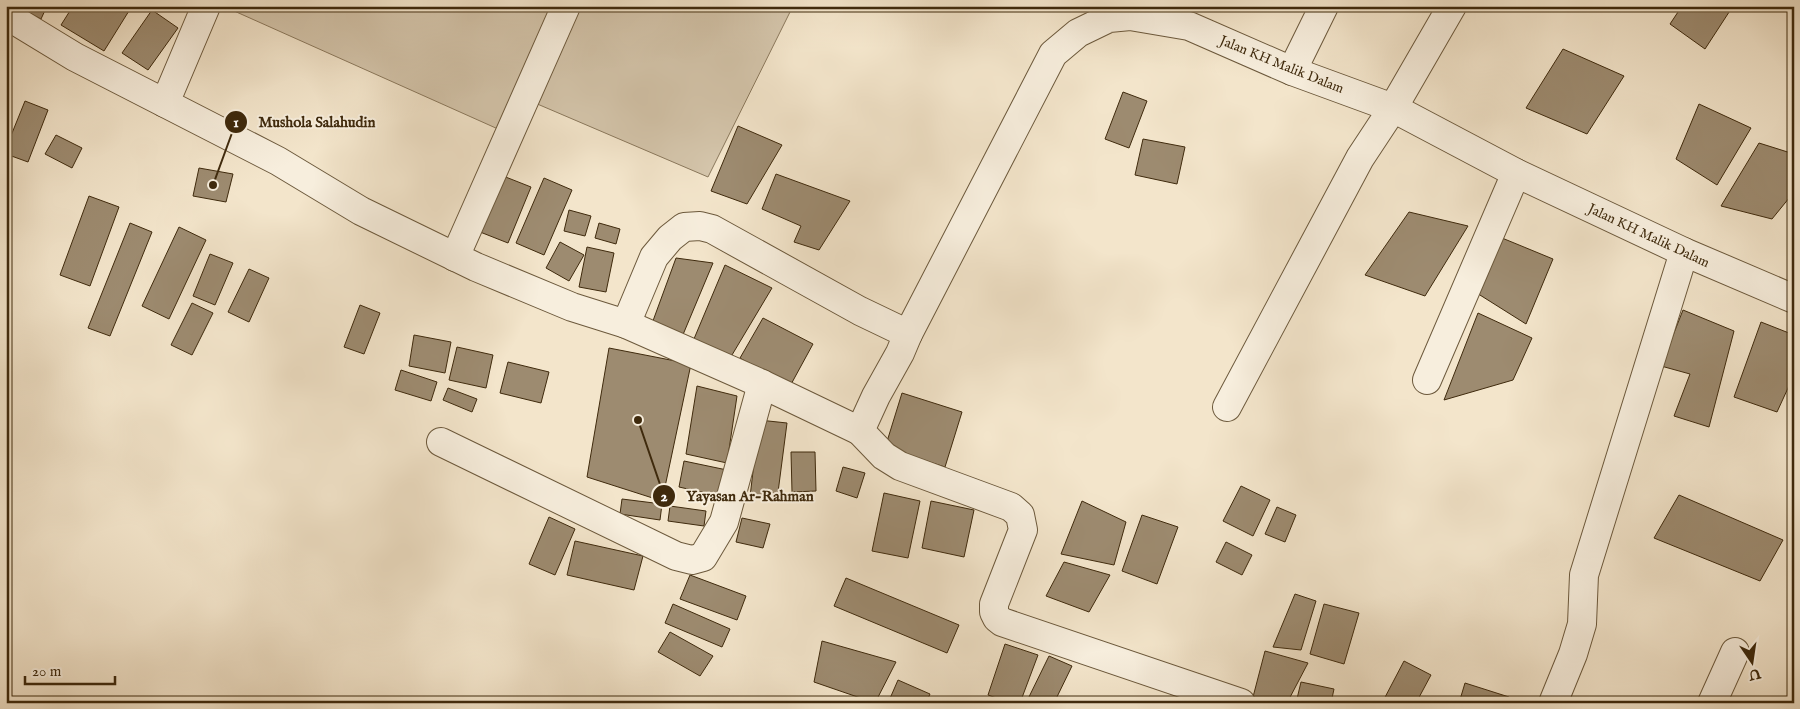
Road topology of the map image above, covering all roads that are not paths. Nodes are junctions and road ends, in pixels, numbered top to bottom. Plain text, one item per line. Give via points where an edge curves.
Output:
1 (206, 6) edge
2 (566, 6) edge
3 (1324, 6) edge
4 (1452, 6) edge
5 (1133, 11) edge
6 (6, 16) edge
7 (1292, 71) junction
8 (165, 103) junction
9 (1393, 108) junction
10 (1516, 173) junction
11 (1684, 252) junction
12 (455, 257) junction
13 (1794, 300) edge
14 (626, 324) junction
15 (908, 334) junction
16 (1427, 380) dead end
17 (762, 384) junction
18 (1227, 407) dead end
19 (860, 431) junction
20 (441, 442) dead end
21 (1735, 652) dead end
22 (1241, 703) edge
23 (1553, 703) edge
24 (1712, 703) edge

1 - 8 street
2 - 12 street
3 - 7 street
4 - 9 street
5 - 7 street, Jalan KH Malik Dalam via 1189,26
5 - 15 street, Jalan KH Malik Dalam via 1078,33 1053,54
6 - 8 street via 75,57
7 - 9 street, Jalan KH Malik Dalam
8 - 12 street via 278,161 361,211
9 - 10 street, Jalan KH Malik Dalam
9 - 18 street via 1360,158
10 - 11 street, Jalan KH Malik Dalam
10 - 16 street
11 - 13 street, Jalan KH Malik Dalam
11 - 23 street via 1584,574 1582,624
12 - 14 street via 572,307
14 - 15 street via 654,257 684,227 700,226 712,229
14 - 17 street
15 - 19 street, Jalan KH Malik Dalam
17 - 19 street
17 - 20 street via 724,522 703,557 692,560 676,556
19 - 22 street via 884,456 900,466 1011,507 1020,514 1023,530 994,604 994,612 1002,622
21 - 24 street

